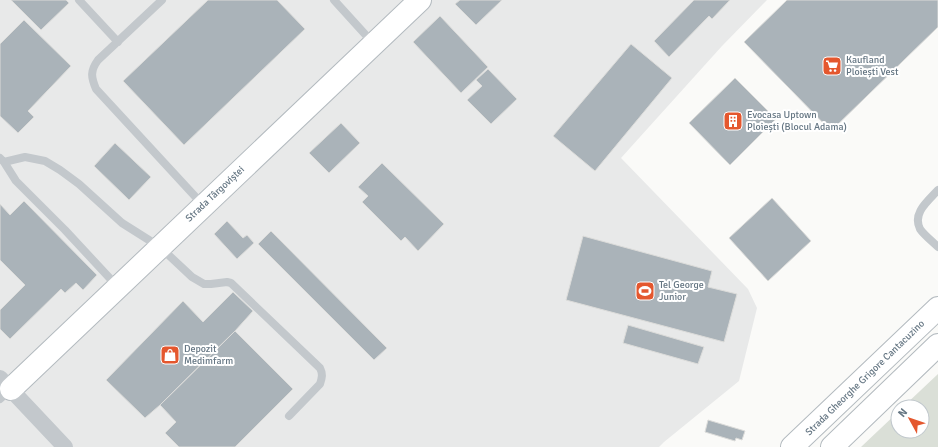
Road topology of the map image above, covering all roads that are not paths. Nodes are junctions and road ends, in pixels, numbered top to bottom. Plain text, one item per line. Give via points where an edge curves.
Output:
1 (79, 0) edge
2 (162, 0) edge
3 (334, 0) edge
4 (420, 0) edge
5 (118, 42) junction
6 (374, 44) junction
7 (2, 160) edge
8 (938, 190) edge
9 (203, 206) junction
10 (160, 247) junction
11 (938, 247) edge
12 (118, 287) junction
13 (938, 308) edge
14 (938, 345) edge
15 (4, 389) edge
16 (289, 416) dead end
17 (65, 447) edge
18 (792, 447) edge
19 (832, 447) edge

1 - 5 lane
2 - 5 lane
3 - 6 lane
4 - 6 street, Strada Târgoviștei
5 - 9 lane via 94,66 92,80 96,89
6 - 9 street, Strada Târgoviștei
7 - 10 lane via 25,157 45,161 79,184 122,222
7 - 12 lane via 16,181
8 - 11 lane via 921,208 917,219 921,230
9 - 10 street, Strada Târgoviștei
10 - 12 street, Strada Târgoviștei
10 - 16 lane via 192,277 204,284 231,283 320,368 320,384
12 - 15 street, Strada Târgoviștei
13 - 18 street, Strada Gheorghe Grigore Cantacuzino
14 - 19 street
15 - 17 street, Strada Târgoviștei

